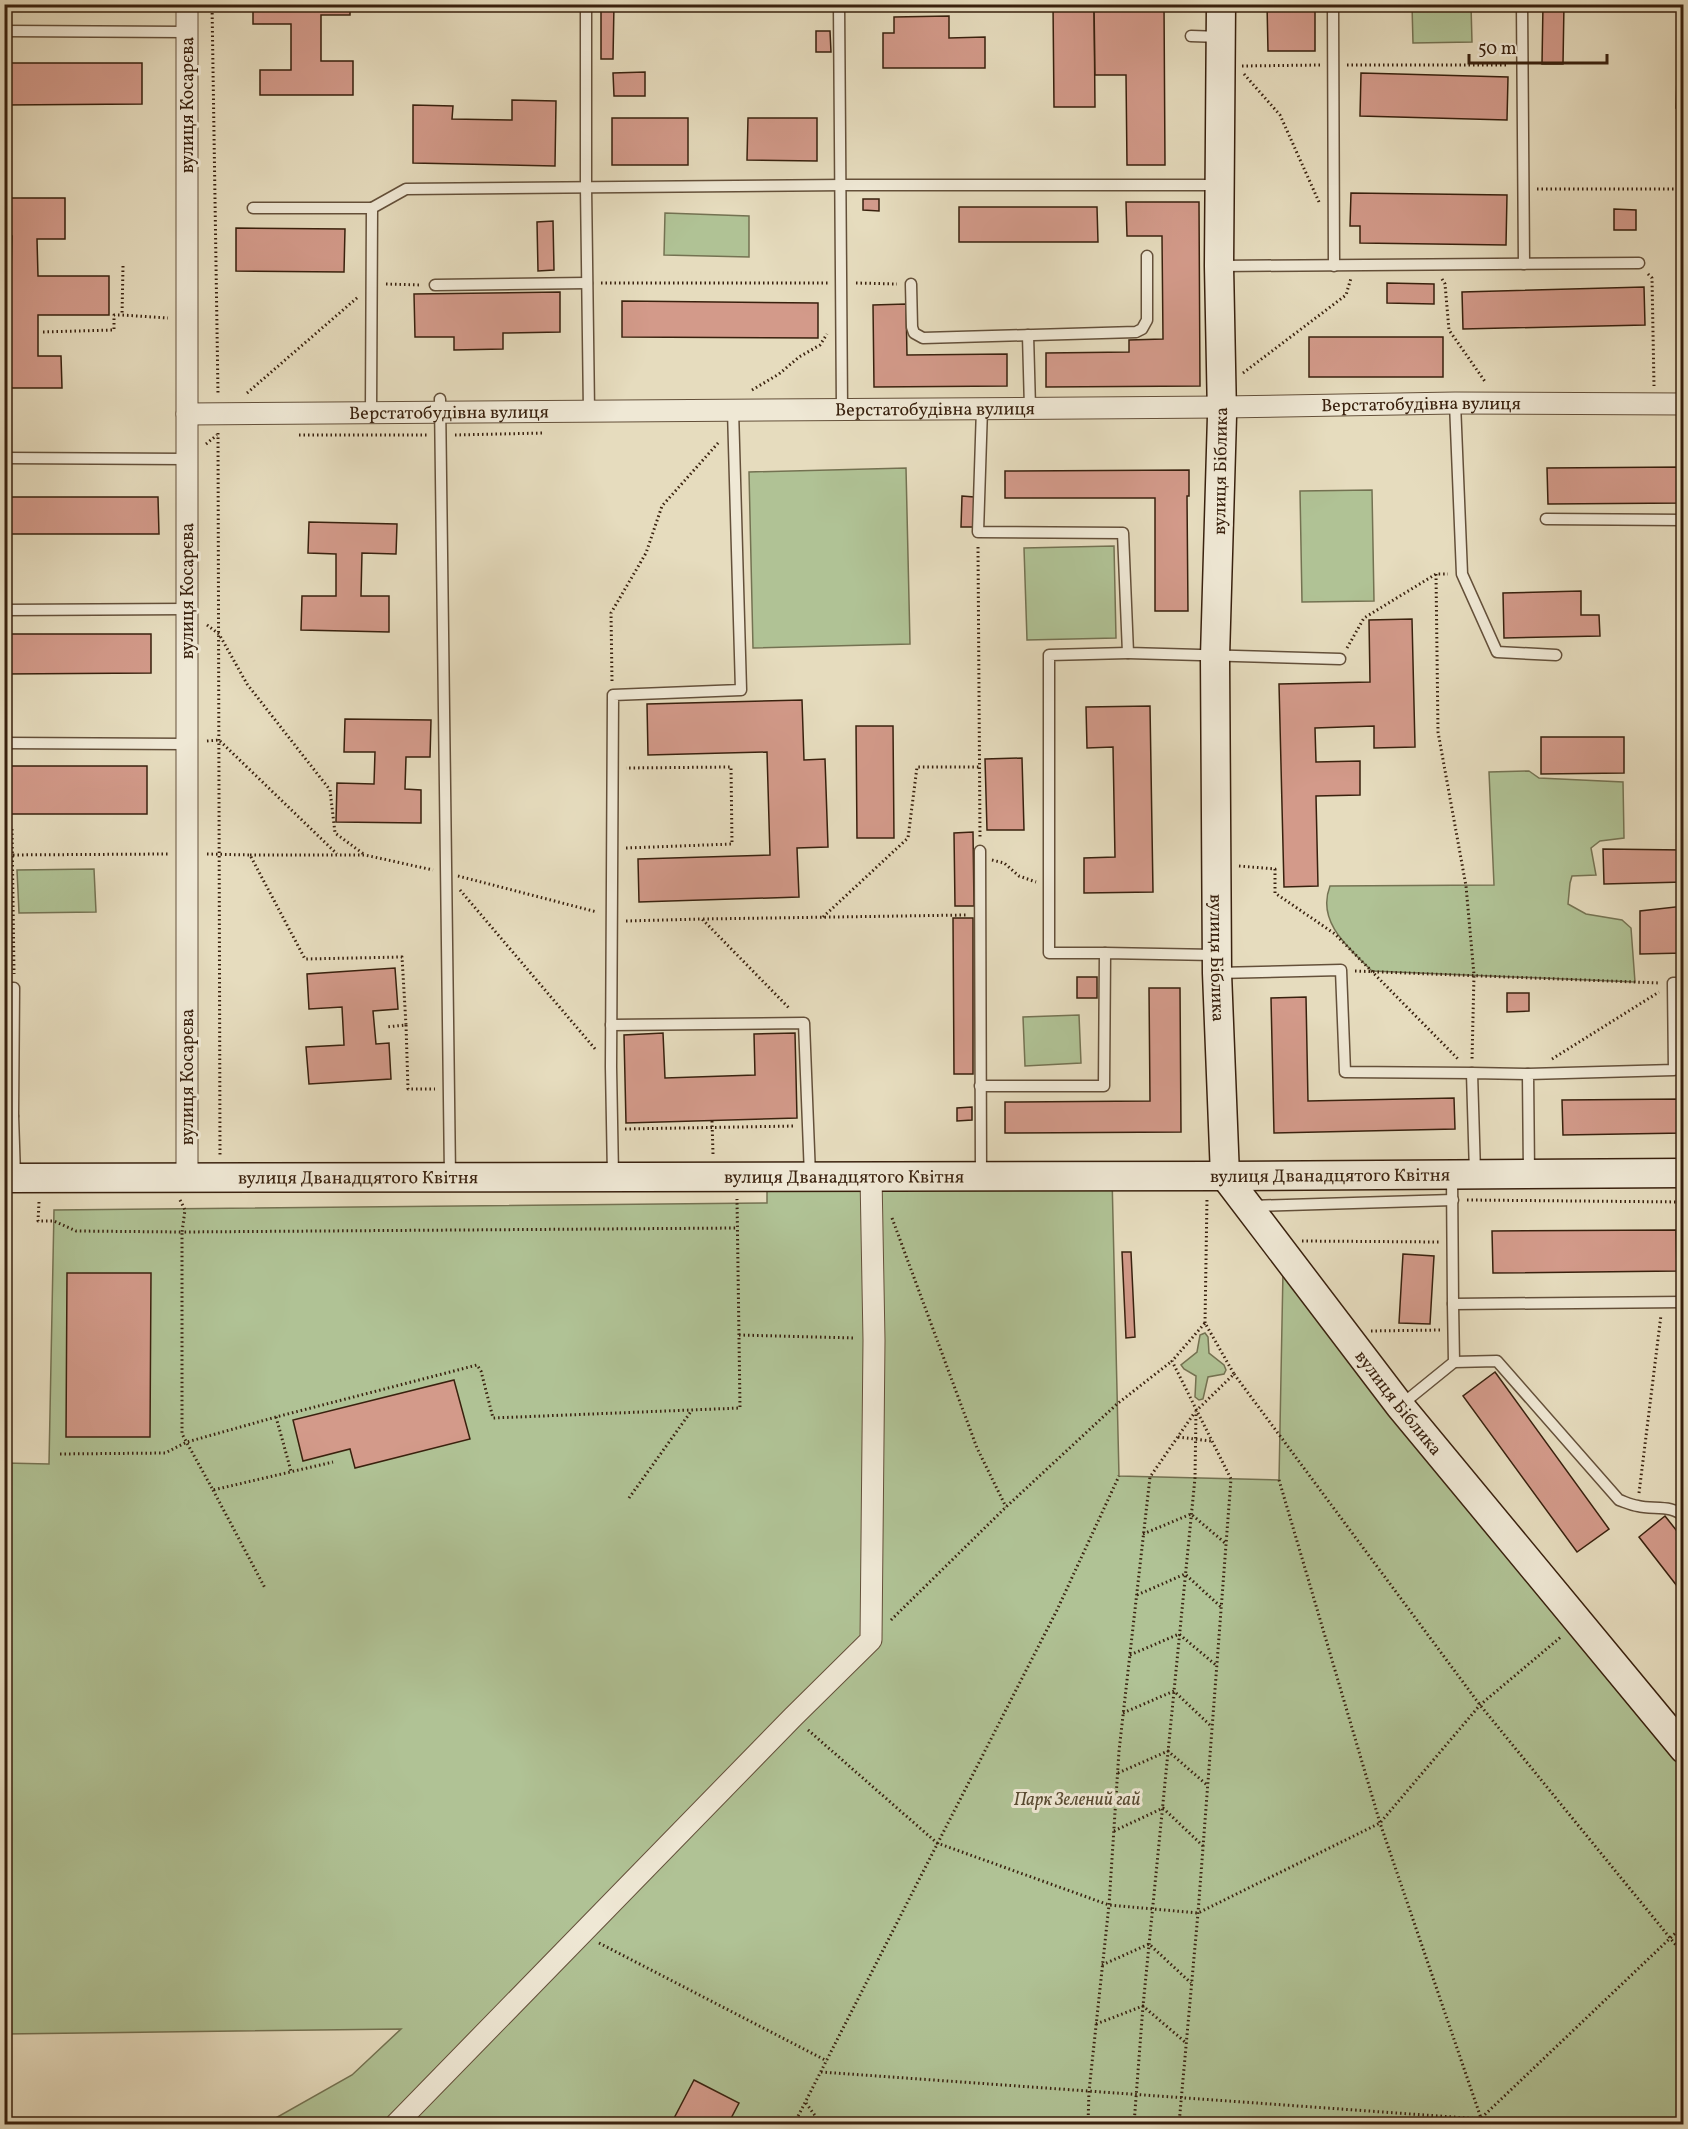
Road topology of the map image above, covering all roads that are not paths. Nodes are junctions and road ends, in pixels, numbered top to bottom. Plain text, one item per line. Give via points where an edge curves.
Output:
1 (188, 4) edge
2 (586, 4) edge
3 (839, 4) edge
4 (1221, 4) edge
5 (1333, 4) edge
6 (1522, 4) edge
7 (4, 31) edge
8 (188, 32) junction
9 (1191, 36) dead end
10 (1221, 37) junction
11 (1220, 185) junction
12 (586, 187) junction
13 (253, 208) dead end
14 (372, 208) junction
15 (1147, 256) dead end
16 (1639, 263) road end
17 (1524, 264) junction
18 (1219, 266) junction
19 (1334, 266) junction
20 (587, 283) junction
21 (911, 284) road end
22 (435, 285) road end
23 (1028, 335) junction
24 (1455, 403) junction
25 (1683, 404) edge
26 (440, 405) junction
27 (1222, 407) junction
28 (982, 408) junction
29 (1030, 408) junction
30 (842, 409) junction
31 (589, 411) junction
32 (371, 412) junction
33 (187, 414) junction
34 (733, 420) junction
35 (4, 458) edge
36 (187, 459) junction
37 (1546, 519) dead end
38 (1683, 520) edge
39 (187, 609) junction
40 (5, 610) edge
41 (1128, 653) junction
42 (1556, 655) dead end
43 (1215, 657) junction
44 (1340, 659) road end
45 (4, 743) edge
46 (188, 744) junction
47 (980, 854) road end
48 (1105, 954) junction
49 (1217, 964) junction
50 (1678, 983) edge
51 (9, 988) edge
52 (611, 1025) junction
53 (1472, 1073) junction
54 (1528, 1074) junction
55 (980, 1086) junction
56 (9, 1116) edge
57 (1683, 1173) edge
58 (1529, 1174) junction
59 (810, 1176) junction
60 (871, 1176) junction
61 (981, 1176) junction
62 (450, 1177) junction
63 (613, 1177) junction
64 (10, 1178) edge
65 (1460, 1183) junction
66 (1216, 1184) junction
67 (182, 1186) junction
68 (1247, 1206) junction
69 (1683, 1302) edge
70 (1453, 1304) junction
71 (1454, 1362) junction
72 (1400, 1406) junction
73 (1683, 1517) edge
74 (1683, 1749) edge
75 (396, 2124) edge

1 - 8 street, вулиця Косарєва
2 - 12 lane
3 - 30 lane
4 - 10 street, вулиця Біблика
5 - 19 lane
6 - 17 lane
7 - 8 lane
8 - 33 street, вулиця Косарєва
9 - 10 lane
10 - 11 street, вулиця Біблика
11 - 12 lane
11 - 18 street, вулиця Біблика
12 - 14 lane via 406,189
12 - 20 lane
13 - 14 lane
14 - 32 lane
15 - 23 lane via 1148,320 1142,329
16 - 17 lane
17 - 19 lane
18 - 19 lane
18 - 27 street, вулиця Біблика
20 - 22 lane
20 - 31 lane
21 - 23 lane via 912,327 919,337
23 - 29 lane
24 - 25 street, Верстатобудівна вулиця
24 - 27 street, Верстатобудівна вулиця
24 - 42 lane via 1462,574 1497,652
26 - 31 street, Верстатобудівна вулиця
26 - 32 street, Верстатобудівна вулиця
26 - 62 lane
27 - 29 street, Верстатобудівна вулиця
27 - 43 street, вулиця Біблика
28 - 29 street, Верстатобудівна вулиця
28 - 30 street, Верстатобудівна вулиця
28 - 41 lane via 978,532 1123,532
30 - 34 street, Верстатобудівна вулиця
31 - 34 street, Верстатобудівна вулиця
32 - 33 street, Верстатобудівна вулиця
33 - 36 street, вулиця Косарєва
34 - 52 lane via 741,690 613,694
35 - 36 lane
36 - 39 street, вулиця Косарєва
37 - 38 lane
39 - 40 lane
39 - 46 street, вулиця Косарєва
41 - 43 lane
41 - 48 lane via 1049,655 1049,953
43 - 44 lane
43 - 49 street, вулиця Біблика
45 - 46 lane
46 - 67 street, вулиця Косарєва
47 - 55 lane
48 - 49 lane
48 - 55 lane via 1104,1086
49 - 53 lane via 1341,970 1345,1072
49 - 66 street, вулиця Біблика
50 - 54 lane via 1674,1070
51 - 56 lane
52 - 59 lane via 804,1023
52 - 63 lane
53 - 54 lane
53 - 65 lane
54 - 58 lane
55 - 61 lane
56 - 64 lane
57 - 58 street, вулиця Дванадцятого Квітня
58 - 65 street, вулиця Дванадцятого Квітня
59 - 60 street, вулиця Дванадцятого Квітня
59 - 63 street, вулиця Дванадцятого Квітня
60 - 61 street, вулиця Дванадцятого Квітня
60 - 75 street via 871,1640
61 - 66 street, вулиця Дванадцятого Квітня
62 - 63 street, вулиця Дванадцятого Квітня
62 - 67 street, вулиця Дванадцятого Квітня
64 - 67 street, вулиця Дванадцятого Квітня
65 - 66 street, вулиця Дванадцятого Квітня
65 - 68 lane
65 - 70 lane
66 - 68 street, вулиця Біблика
68 - 72 street, вулиця Біблика
69 - 70 lane
70 - 71 lane
71 - 72 lane
71 - 73 lane via 1497,1361 1619,1500 1667,1508
72 - 74 street, вулиця Біблика

